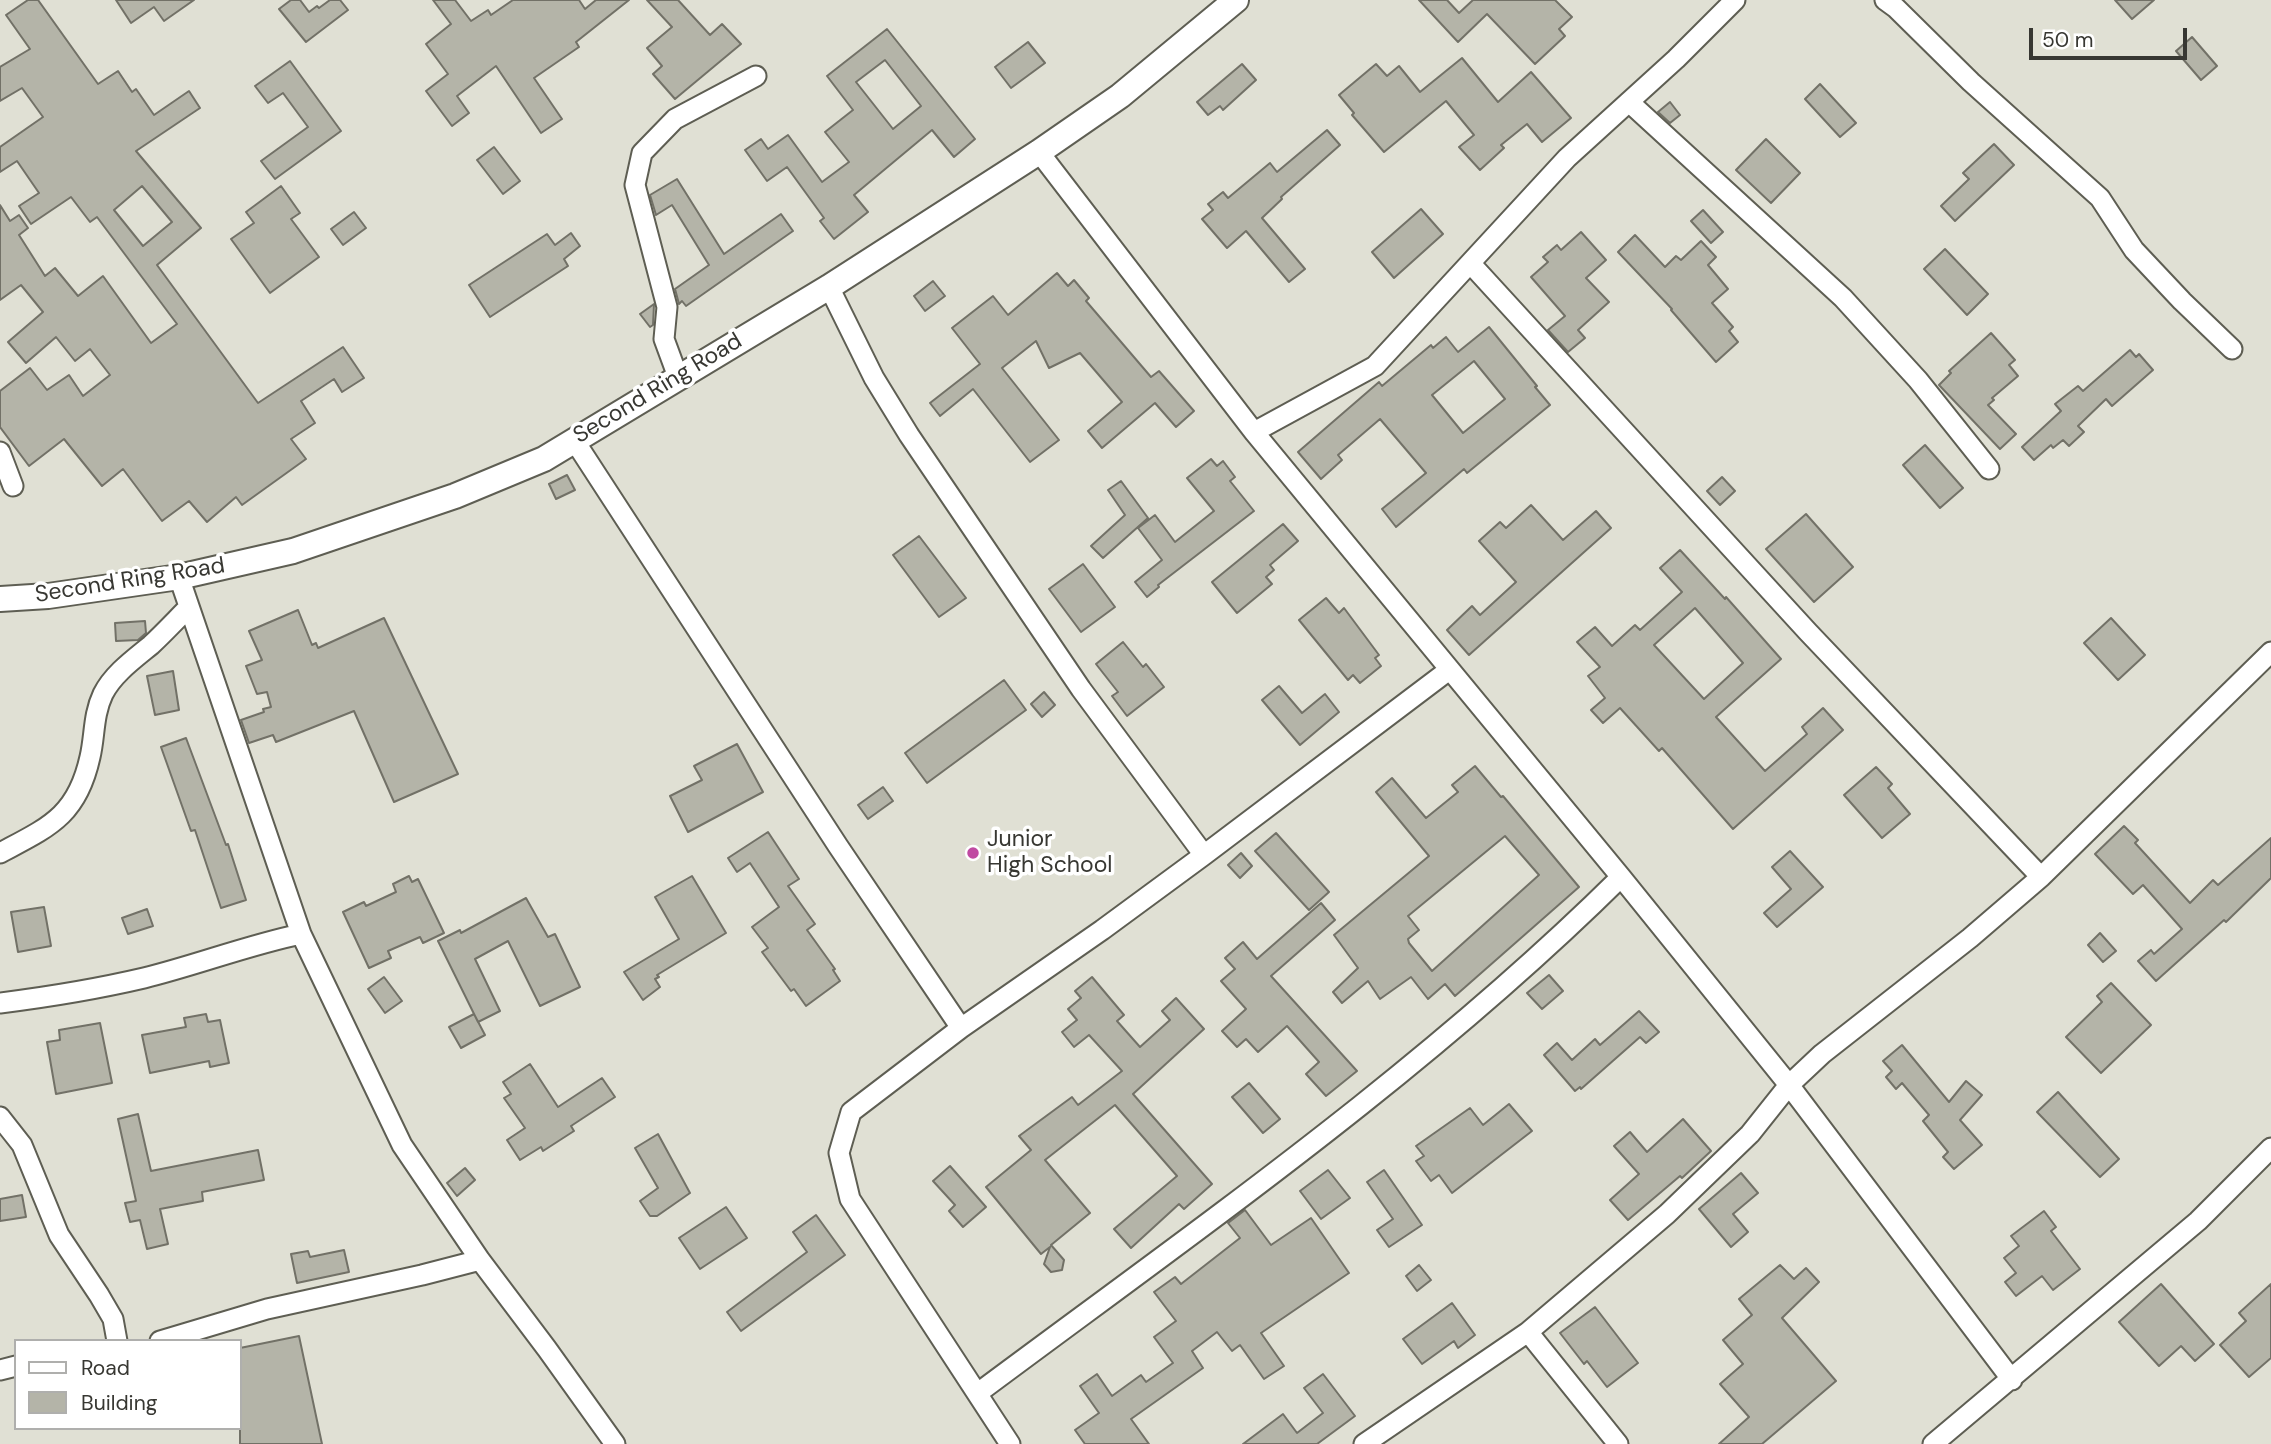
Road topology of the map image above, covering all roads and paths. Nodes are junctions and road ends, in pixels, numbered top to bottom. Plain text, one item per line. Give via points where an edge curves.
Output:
1 (1236, 0) edge
2 (1735, 0) edge
3 (1885, 0) edge
4 (756, 76) dead end
5 (1629, 102) junction
6 (1039, 152) junction
7 (1471, 264) junction
8 (829, 287) junction
9 (2232, 349) dead end
10 (678, 377) junction
11 (1254, 432) junction
12 (574, 440) junction
13 (0, 452) edge
14 (1989, 469) dead end
15 (13, 486) dead end
16 (179, 577) junction
17 (0, 599) edge
18 (189, 607) junction
19 (2271, 652) edge
20 (1449, 670) junction
21 (0, 853) edge
22 (1204, 855) junction
23 (1621, 877) junction
24 (2041, 877) junction
25 (301, 934) junction
26 (0, 1003) edge
27 (961, 1028) junction
28 (1788, 1085) junction
29 (0, 1116) edge
30 (2271, 1148) edge
31 (480, 1260) junction
32 (1528, 1332) junction
33 (117, 1339) edge
34 (167, 1339) edge
35 (2011, 1380) junction
36 (978, 1393) junction
37 (615, 1444) edge
38 (1010, 1444) edge
39 (1364, 1444) edge
40 (1618, 1444) edge
41 (1933, 1444) edge

1 - 6 street, Second Ring Road via 1120,96
2 - 5 street
3 - 9 street via 2099,198 2134,250
4 - 10 street via 675,119 642,153 635,185 667,307 664,339
5 - 7 street via 1567,158
5 - 14 street via 1843,298 1918,380
6 - 8 street, Second Ring Road
6 - 11 street
7 - 11 street via 1375,366
7 - 24 street via 1808,632
8 - 10 street, Second Ring Road
8 - 22 street via 874,378 909,435 1081,689
10 - 12 street, Second Ring Road
11 - 20 street
12 - 16 street, Second Ring Road via 508,475 371,526 293,551
12 - 27 street
13 - 15 street
16 - 17 street, Second Ring Road
16 - 18 street
18 - 21 street via 103,694 90,756 69,809 48,827
18 - 25 street
19 - 24 street
20 - 22 street
20 - 23 street
22 - 27 street
23 - 28 street
23 - 36 street via 1490,1000 1364,1105
24 - 28 street
25 - 26 street via 146,977
25 - 31 street via 402,1146
27 - 36 street via 851,1112 839,1153 850,1199
28 - 32 street via 1750,1134 1676,1205
28 - 35 street
29 - 33 street via 22,1145 59,1235 113,1319
30 - 35 street via 2198,1221
31 - 34 street via 267,1309
31 - 37 street
32 - 39 street
32 - 40 street
35 - 41 street
36 - 38 street

